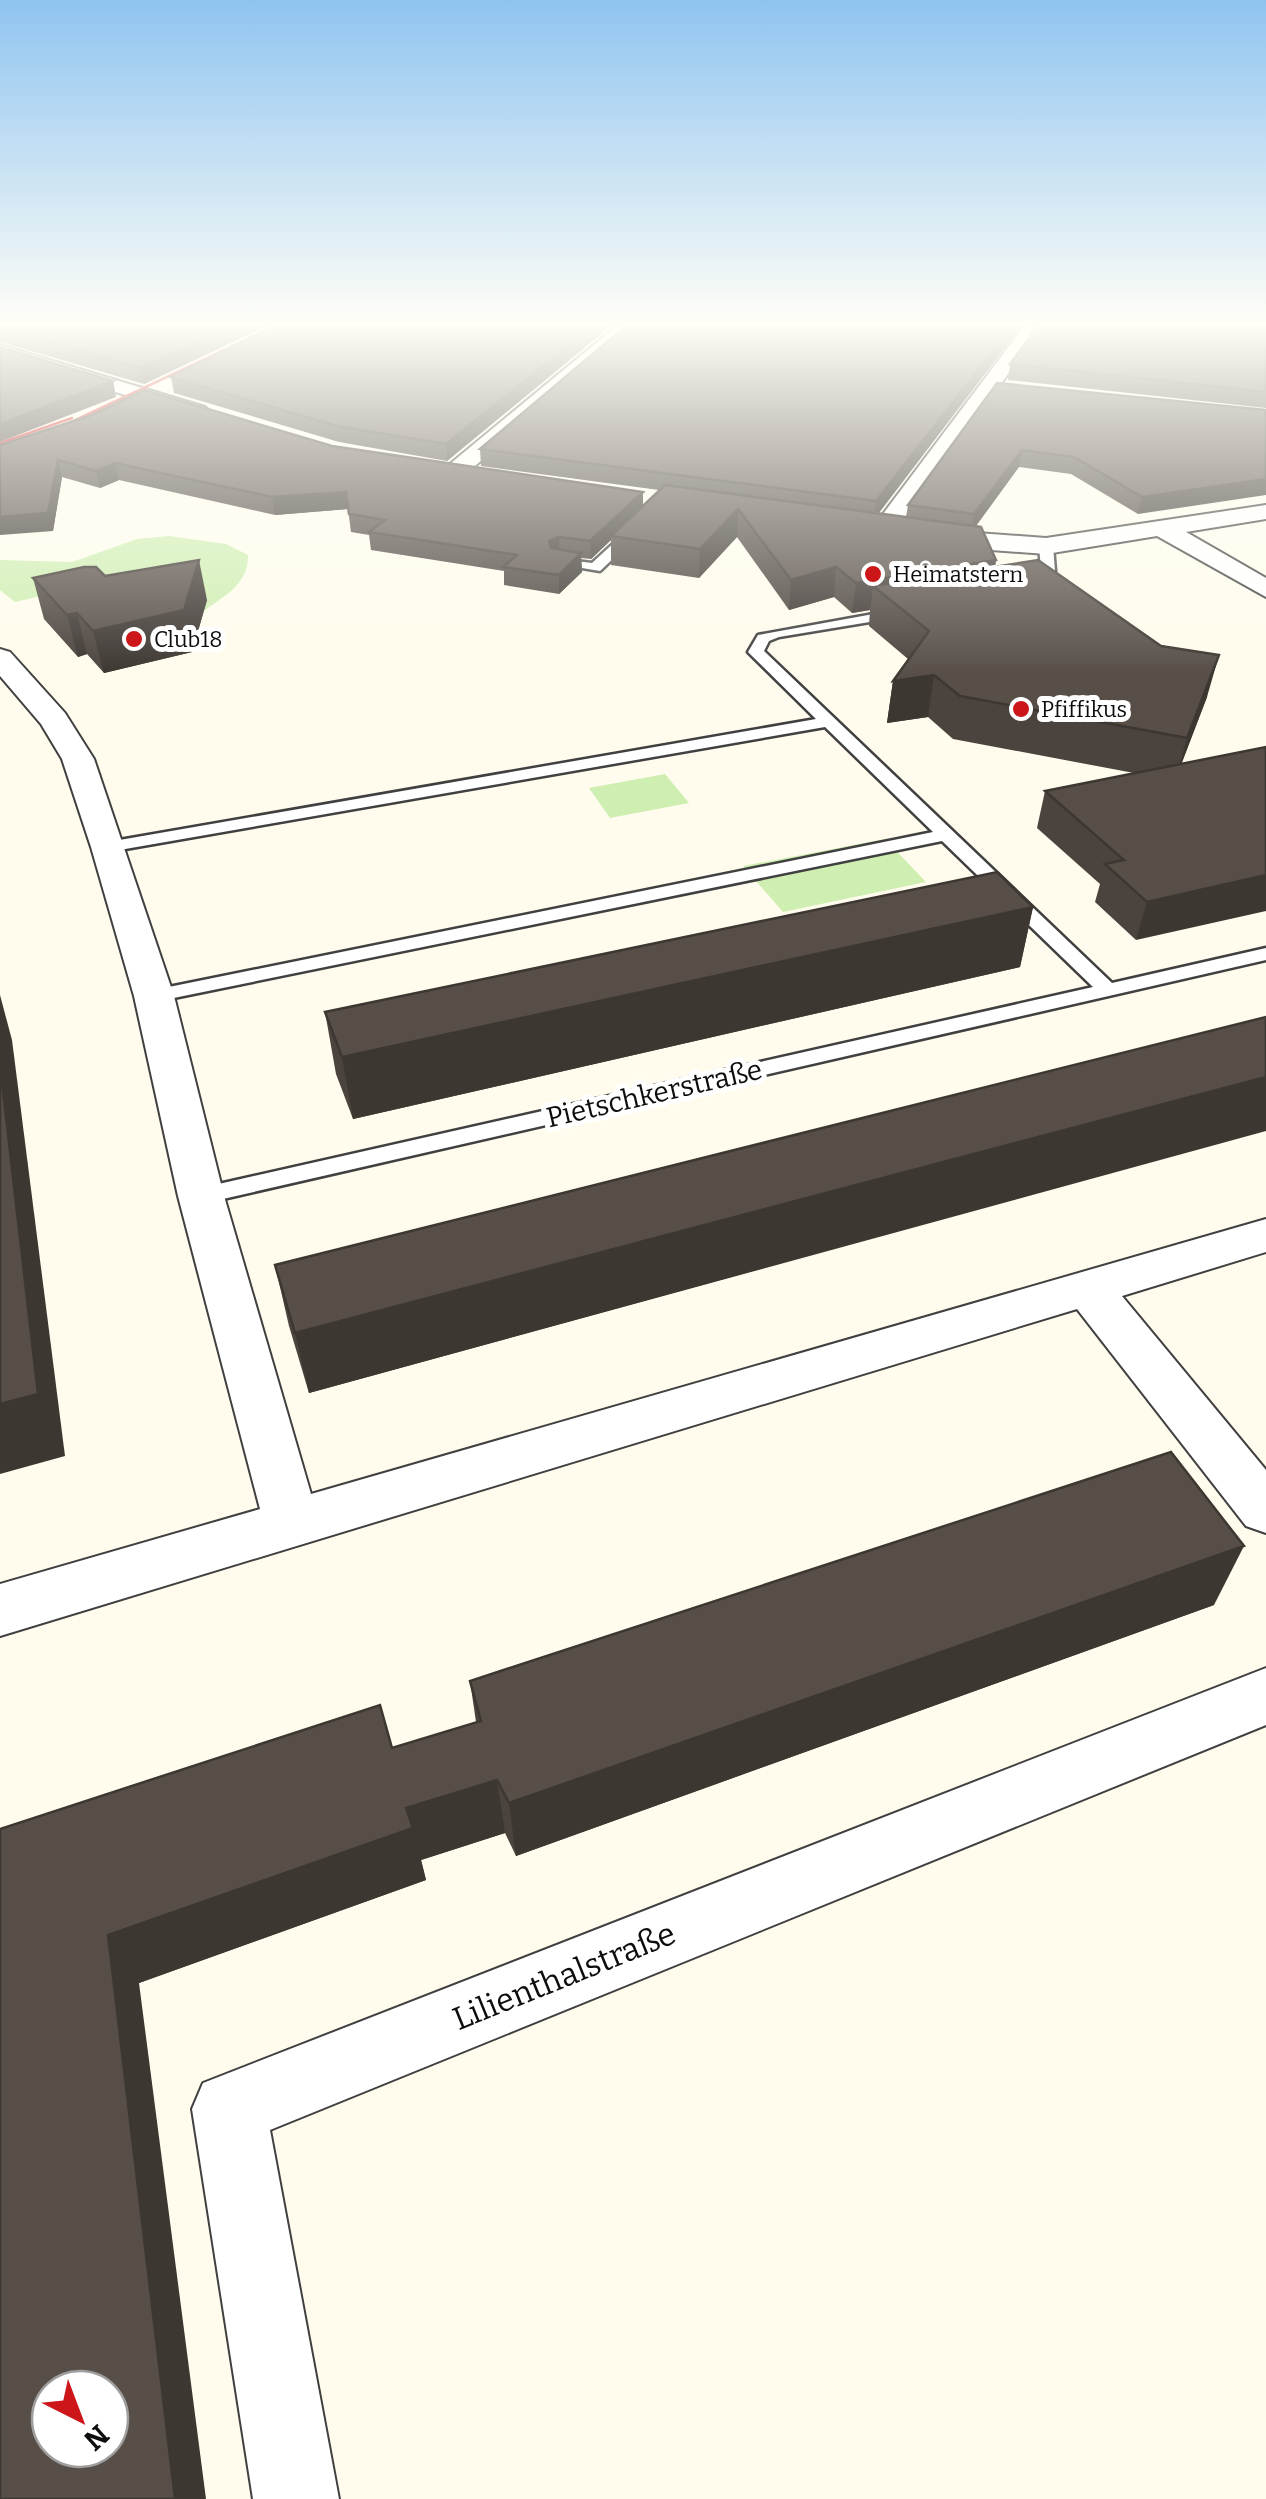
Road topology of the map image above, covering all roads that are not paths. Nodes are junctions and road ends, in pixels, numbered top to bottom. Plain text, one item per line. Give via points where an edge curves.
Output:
1 (482, 442) edge
2 (951, 442) edge
3 (484, 477) edge
4 (1266, 512) edge
5 (644, 522) edge
6 (1160, 528) junction
7 (1046, 546) junction
8 (559, 562) edge
9 (1266, 589) edge
10 (1013, 595) edge
11 (914, 611) edge
12 (0, 658) edge
13 (826, 722) junction
14 (945, 835) junction
15 (108, 847) junction
16 (1266, 954) edge
17 (1108, 990) junction
18 (154, 996) junction
19 (201, 1196) junction
20 (1266, 1235) edge
21 (1087, 1287) junction
22 (1266, 1510) edge
23 (291, 1522) junction
24 (0, 1610) edge
25 (1266, 1696) edge
26 (296, 2499) edge

1 - 3 street via 445,471
2 - 7 street via 873,530
4 - 6 street
5 - 8 lane via 595,568
6 - 7 street
6 - 9 street
7 - 10 lane via 1049,584
11 - 13 lane via 776,633 757,645 761,660
12 - 15 street via 78,759
13 - 14 lane
13 - 15 lane
14 - 17 lane
14 - 18 lane
15 - 18 street
16 - 17 lane, Pietschkerstraße
17 - 19 lane, Pietschkerstraße
18 - 19 street
19 - 23 street
20 - 21 street
21 - 22 street
21 - 23 street
23 - 24 street
25 - 26 street, Lilienthalstraße via 229,2109

